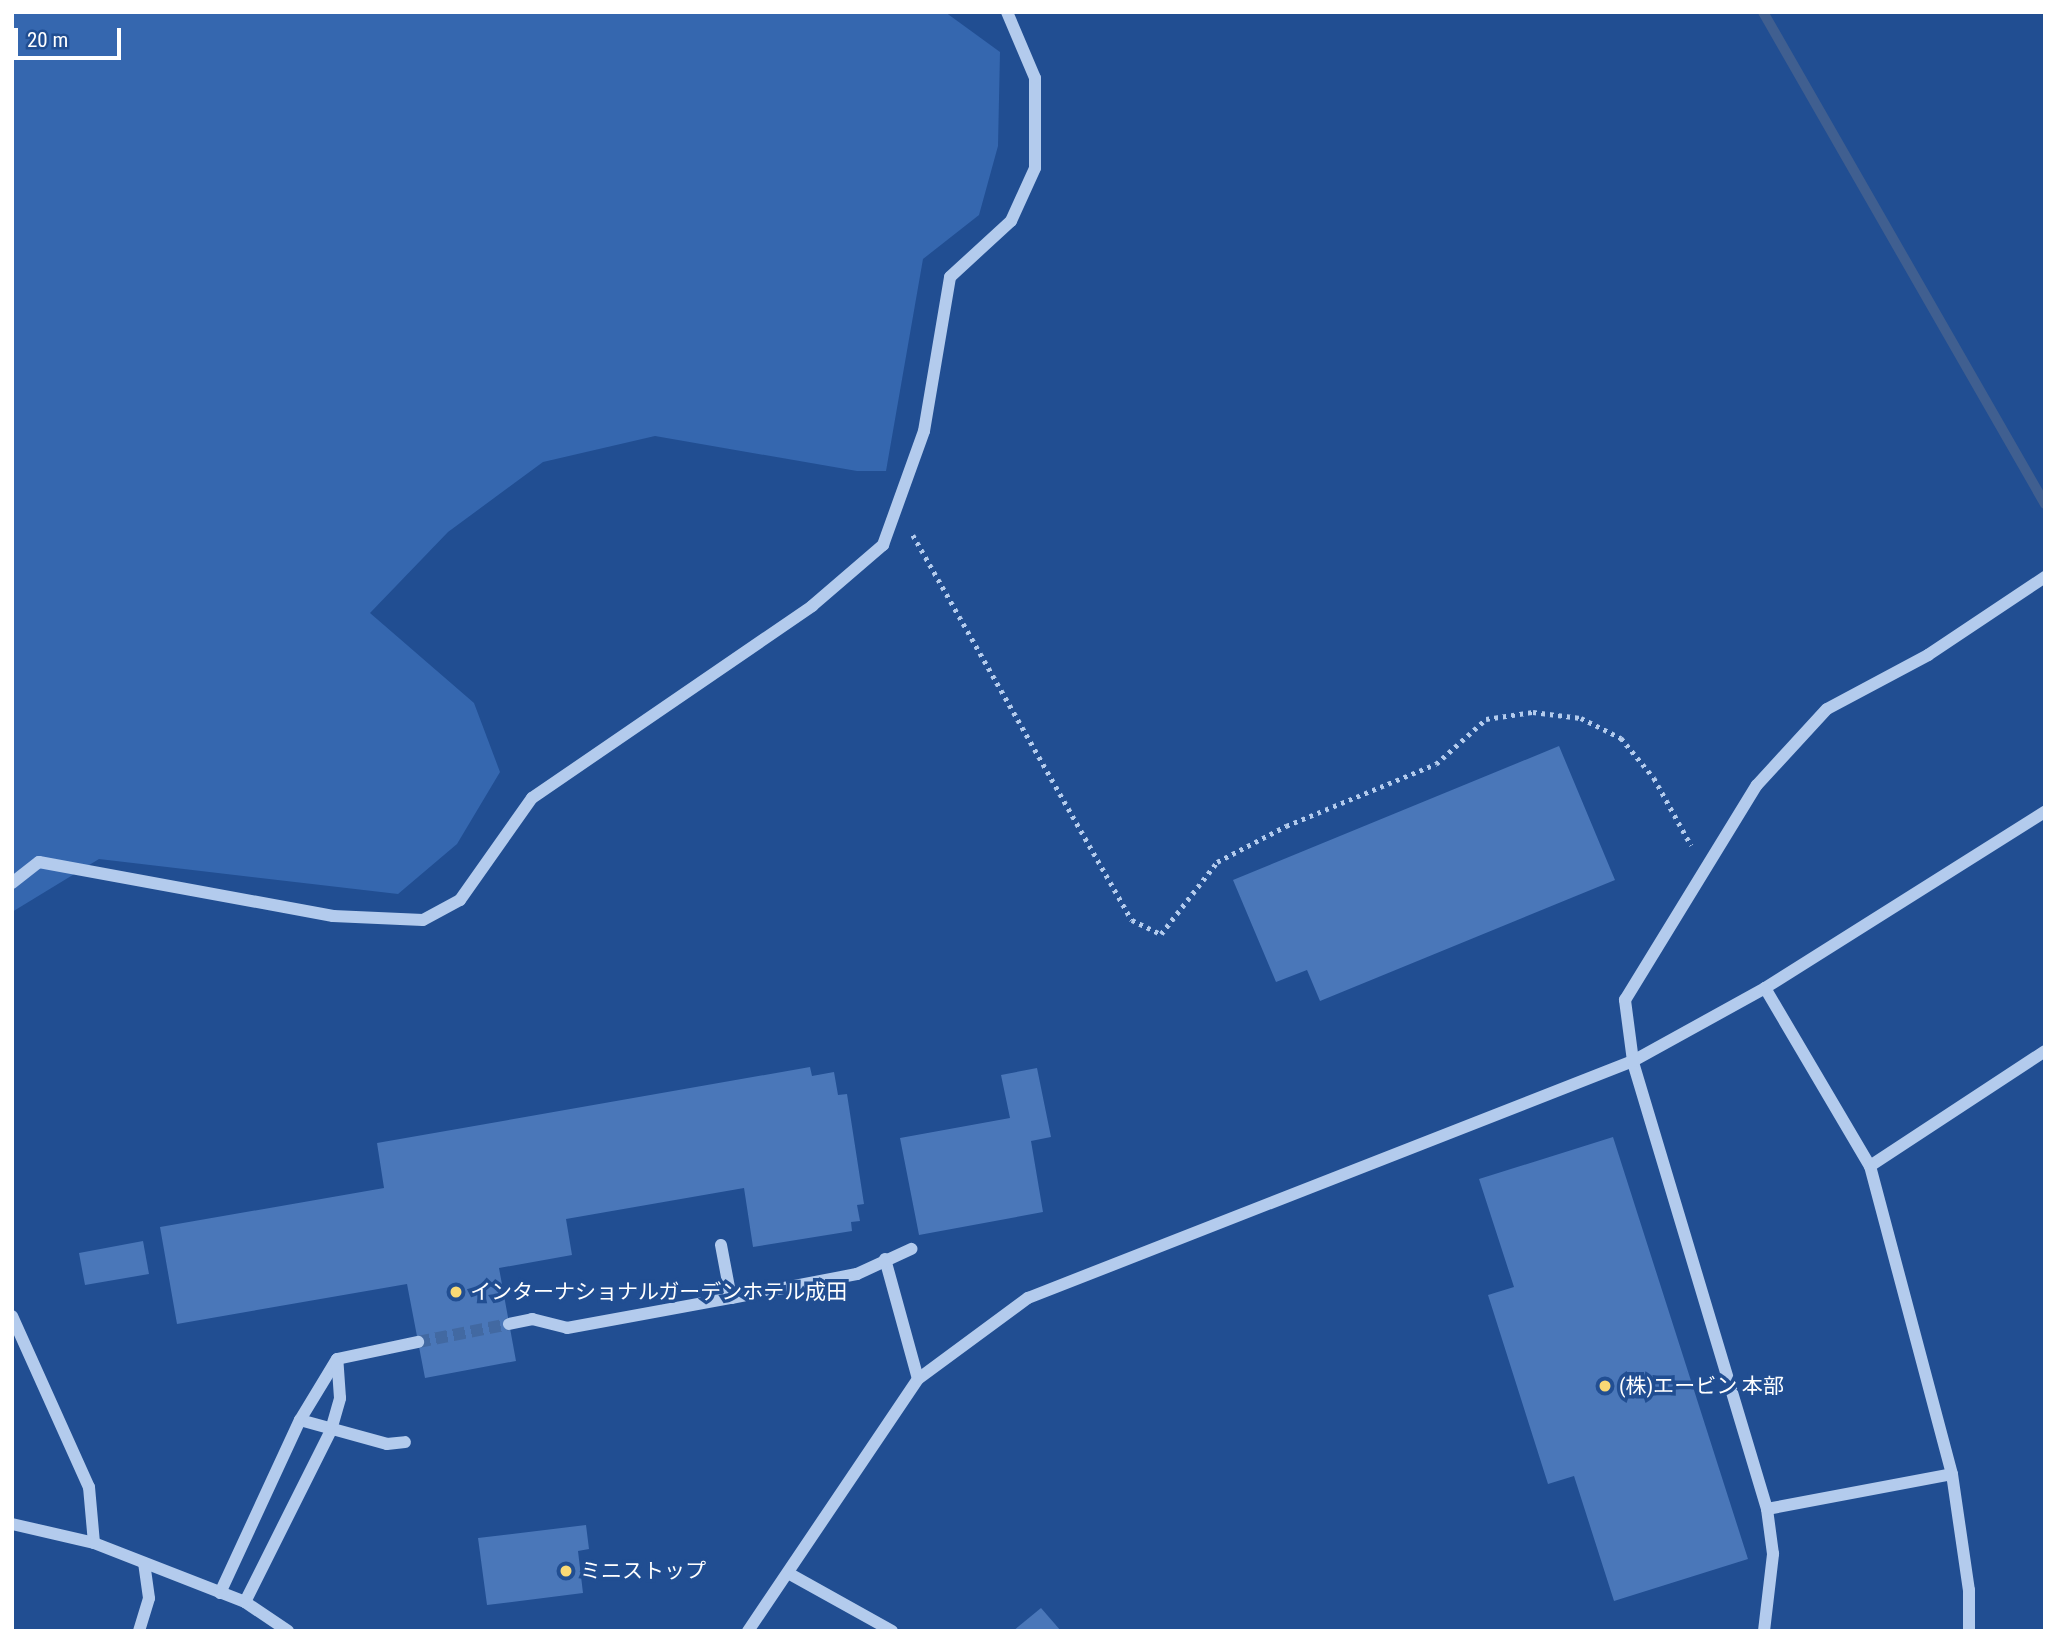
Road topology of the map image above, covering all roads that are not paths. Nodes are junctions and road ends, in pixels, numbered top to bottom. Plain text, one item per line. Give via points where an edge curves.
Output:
1 (1007, 12) edge
2 (2045, 577) edge
3 (2045, 811) edge
4 (12, 883) edge
5 (1765, 988) junction
6 (2045, 1051) edge
7 (1633, 1061) junction
8 (1870, 1166) junction
9 (721, 1245) dead end
10 (911, 1249) dead end
11 (886, 1259) junction
12 (731, 1298) junction
13 (12, 1316) edge
14 (509, 1324) tunnel mouth
15 (418, 1342) tunnel mouth
16 (337, 1359) junction
17 (918, 1378) junction
18 (300, 1420) junction
19 (331, 1430) junction
20 (405, 1442) dead end
21 (1952, 1474) junction
22 (1767, 1509) junction
23 (12, 1524) edge
24 (94, 1543) junction
25 (144, 1563) junction
26 (788, 1573) junction
27 (220, 1592) junction
28 (245, 1602) junction
29 (139, 1631) edge
30 (288, 1631) edge
31 (748, 1631) edge
32 (892, 1631) edge
33 (1763, 1631) edge
34 (1969, 1631) edge

1 - 4 street via 1035,78 1035,168 1011,220 950,277 924,431 883,545 812,606 531,798 460,900 423,920 333,916 39,862
2 - 7 street via 1928,654 1827,709 1757,785 1625,1000
3 - 5 street
5 - 7 street
5 - 8 street
6 - 8 street
7 - 17 street via 1028,1298
7 - 22 street
8 - 21 street
9 - 12 street
10 - 11 street
11 - 12 street via 857,1274
11 - 17 street
12 - 14 street via 567,1328 532,1319
13 - 24 street via 89,1487
15 - 16 street
16 - 18 street
16 - 19 street via 340,1398
17 - 26 street
18 - 19 street
18 - 27 street
19 - 20 street via 387,1444
19 - 28 street
21 - 22 street
21 - 34 street via 1969,1590
22 - 33 street via 1773,1554
23 - 24 street
24 - 25 street
25 - 27 street
25 - 29 street via 149,1598
26 - 31 street
26 - 32 street
27 - 28 street
28 - 30 street

